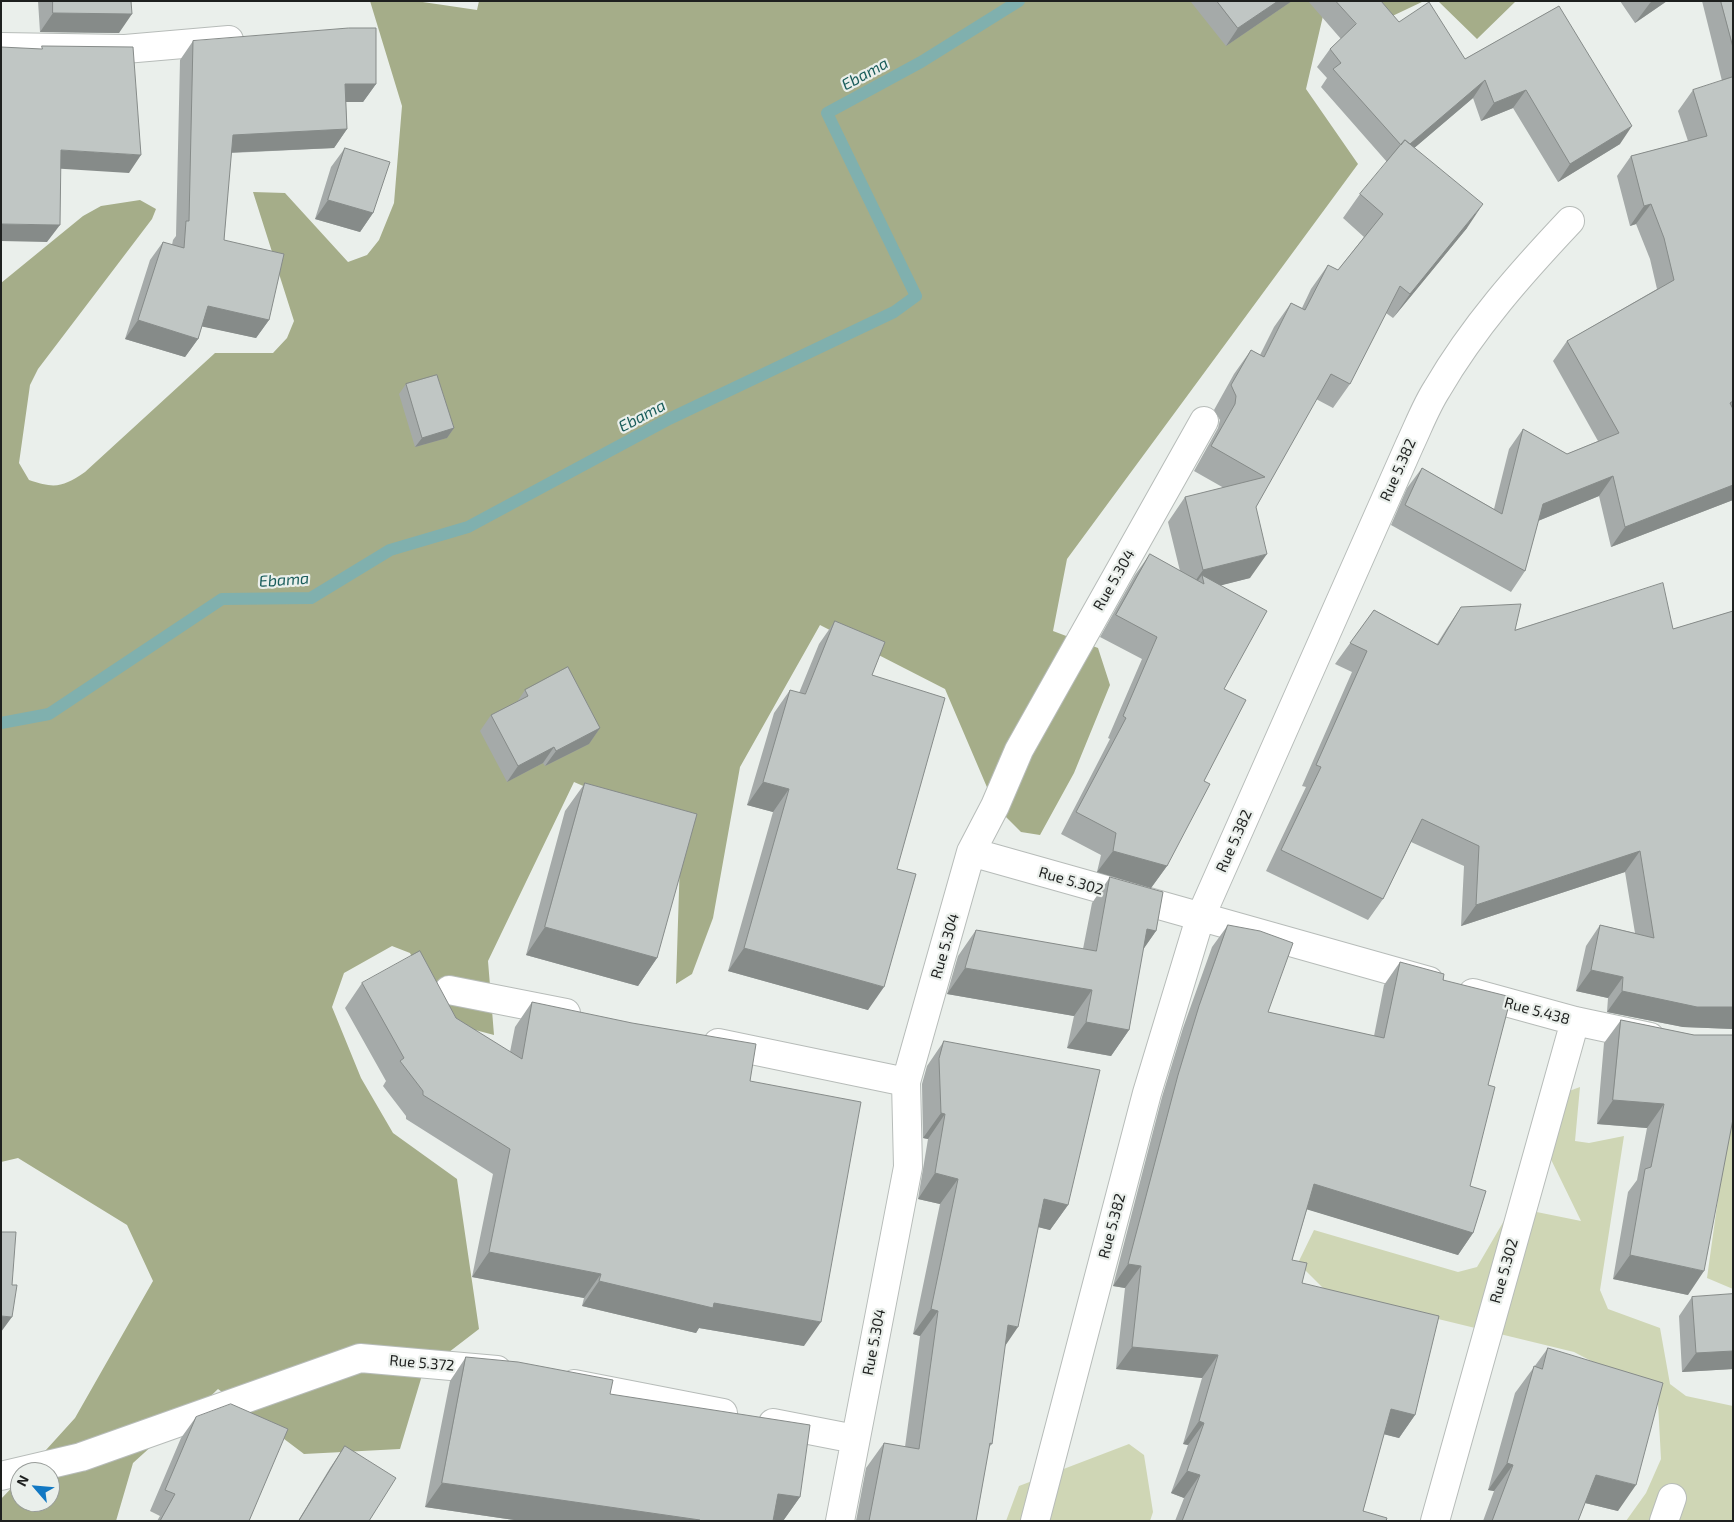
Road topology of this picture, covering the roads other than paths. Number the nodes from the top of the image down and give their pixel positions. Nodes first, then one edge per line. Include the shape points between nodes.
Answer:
1 (250, 38) edge
2 (1, 47) edge
3 (1570, 221) dead end
4 (1204, 421) dead end
5 (971, 852) junction
6 (1200, 918) junction
7 (450, 990) dead end
8 (593, 1018) edge
9 (1575, 1021) junction
10 (689, 1038) edge
11 (1671, 1041) edge
12 (906, 1082) junction
13 (524, 1374) edge
14 (553, 1380) edge
15 (855, 1439) junction
16 (1, 1476) edge
17 (840, 1521) edge
18 (1035, 1521) edge
19 (1435, 1521) edge

1 - 2 street via 125,49
3 - 6 street, Rue 5.382 via 1484,318 1437,389
4 - 5 street, Rue 5.304 via 1019,750
5 - 6 street, Rue 5.302
5 - 12 street, Rue 5.304
6 - 9 street, Rue 5.438
6 - 18 street, Rue 5.382 via 1147,1092
7 - 8 street
9 - 11 street, Rue 5.438
9 - 19 street, Rue 5.302
10 - 12 street
12 - 15 street, Rue 5.304 via 908,1167
13 - 16 street, Rue 5.372 via 360,1358 81,1457
14 - 15 street
15 - 17 street, Rue 5.304

